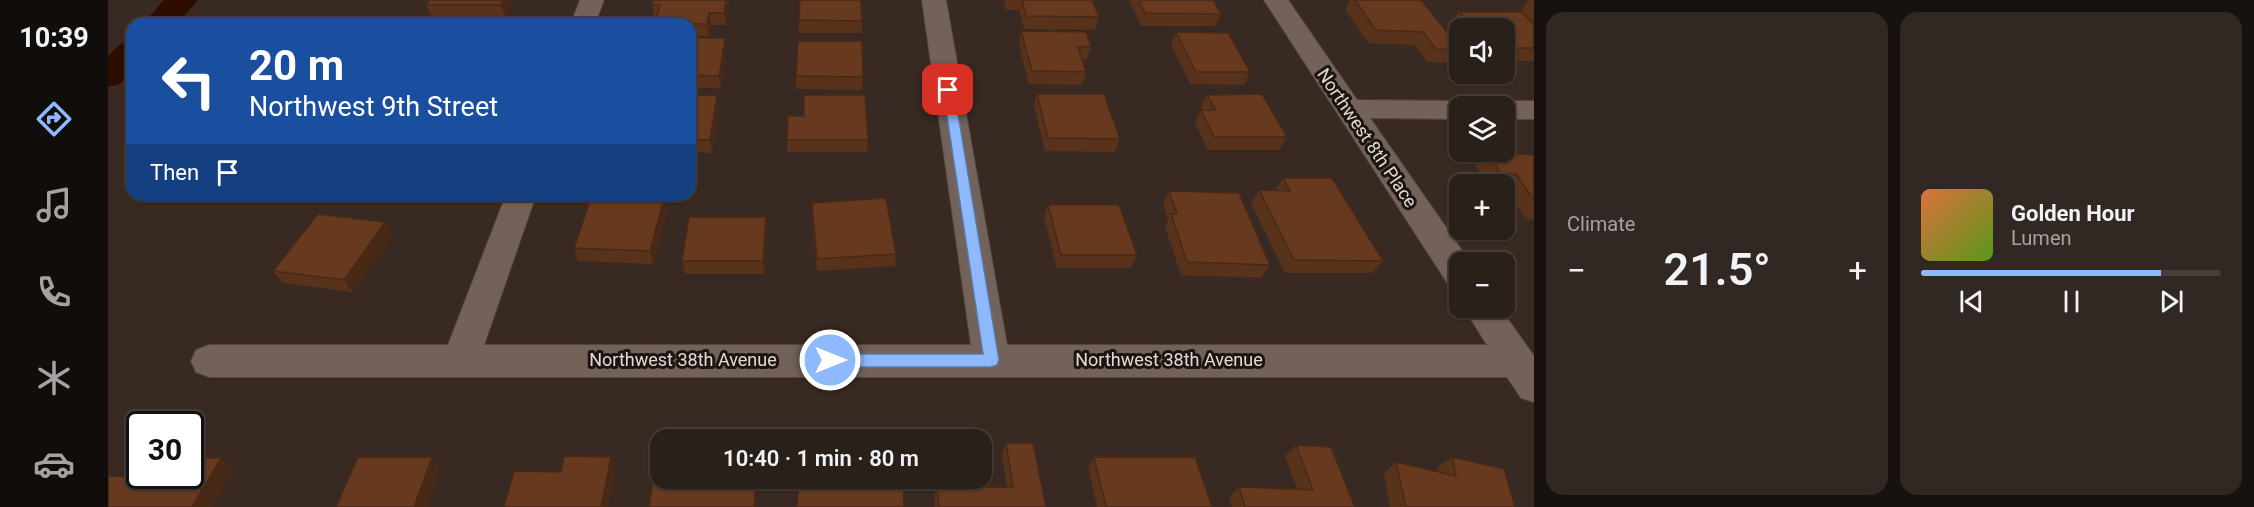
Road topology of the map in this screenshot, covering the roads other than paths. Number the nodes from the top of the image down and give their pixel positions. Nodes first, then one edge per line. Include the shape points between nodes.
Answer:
1 (592, 0) edge
2 (934, 0) edge
3 (1276, 0) edge
4 (585, 18) edge
5 (1348, 109) junction
6 (1449, 110) edge
7 (1515, 110) edge
8 (1534, 110) edge
9 (520, 201) edge
10 (1449, 259) edge
11 (1488, 318) edge
12 (461, 360) junction
13 (991, 360) junction
14 (209, 361) dead end
15 (1526, 374) edge

1 - 4 street
2 - 13 street
3 - 5 street, Northwest 8th Place
5 - 6 street
5 - 10 street, Northwest 8th Place
7 - 8 street
9 - 12 street
11 - 15 street
12 - 13 street, Northwest 38th Avenue
12 - 14 street, Northwest 38th Avenue
13 - 15 street, Northwest 38th Avenue

